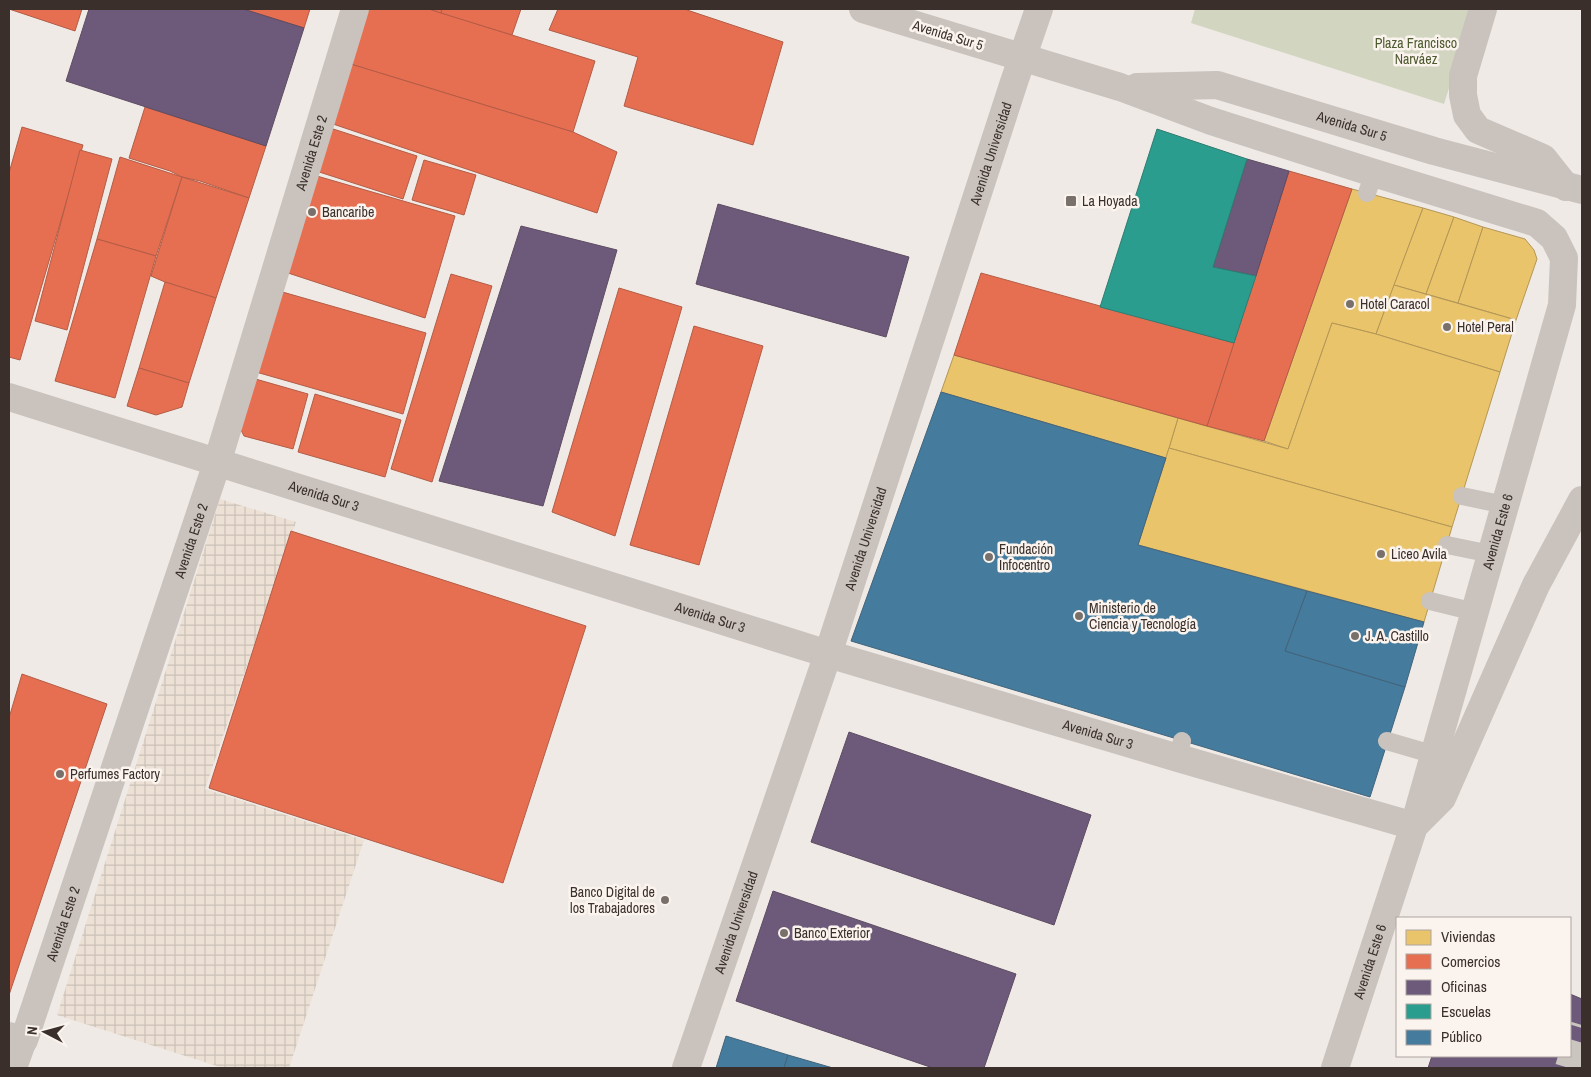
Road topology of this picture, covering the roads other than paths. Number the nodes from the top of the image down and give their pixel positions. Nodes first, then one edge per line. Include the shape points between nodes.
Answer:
1 (355, 9) edge
2 (863, 9) edge
3 (1039, 9) edge
4 (1482, 9) edge
5 (1023, 57) junction
6 (1120, 87) junction
7 (1574, 188) edge
8 (1554, 238) joint
9 (9, 397) edge
10 (217, 464) junction
11 (1462, 496) dead end
12 (1582, 500) edge
13 (1505, 505) junction
14 (1446, 546) dead end
15 (1491, 554) junction
16 (1430, 601) dead end
17 (1475, 612) junction
18 (828, 654) junction
19 (1387, 741) dead end
20 (1435, 755) junction
21 (1414, 826) junction
22 (16, 1038) edge
23 (14, 1068) edge
24 (686, 1068) edge
25 (1335, 1068) edge

1 - 10 street, Avenida Este 2
2 - 5 street, Avenida Sur 5
3 - 5 street, Avenida Universidad
4 - 7 street via 1463,76 1467,115 1478,130 1542,158
5 - 6 street, Avenida Sur 5
5 - 18 street, Avenida Universidad
6 - 7 street, Avenida Sur 5 via 1218,85 1434,151
6 - 8 street, Avenida Sur 5 via 1370,183 1537,223
8 - 13 street, Avenida Este 6 via 1564,258 1562,304
9 - 10 street, Avenida Sur 3
10 - 18 street, Avenida Sur 3
10 - 22 street, Avenida Este 2
11 - 13 lane
12 - 21 street, Avenida Este 6 via 1536,586 1442,798
13 - 15 street, Avenida Este 6
14 - 15 lane
15 - 17 street, Avenida Este 6
16 - 17 lane
17 - 20 street, Avenida Este 6
18 - 21 street, Avenida Sur 3 via 1180,750
18 - 24 street, Avenida Universidad
19 - 20 lane
20 - 21 street, Avenida Este 6
21 - 25 street, Avenida Este 6
22 - 23 street, Avenida Este 2

